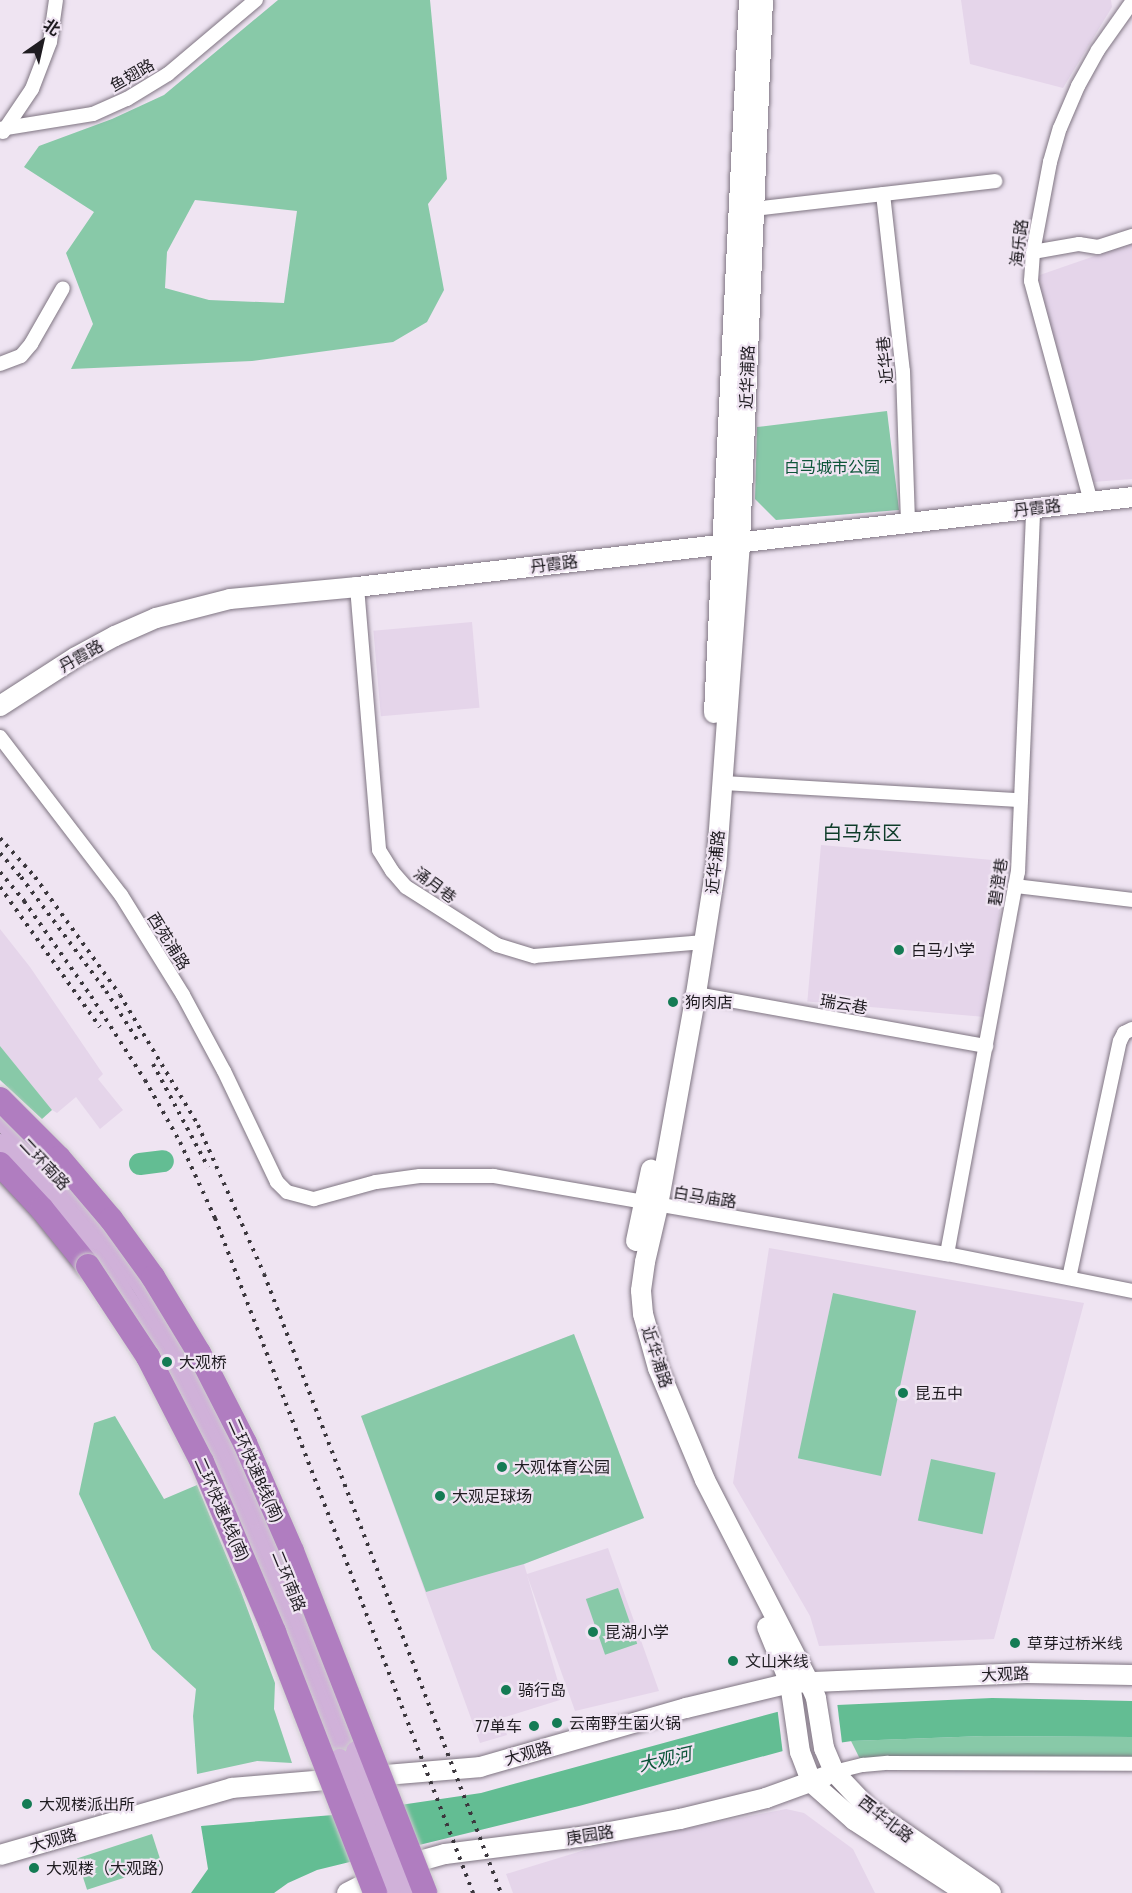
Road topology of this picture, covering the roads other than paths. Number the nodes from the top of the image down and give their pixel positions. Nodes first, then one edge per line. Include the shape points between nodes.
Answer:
1 (56, 0) edge
2 (256, 0) edge
3 (749, 0) edge
4 (763, 0) edge
5 (1132, 2) edge
6 (2, 131) edge
7 (995, 181) dead end
8 (883, 194) junction
9 (754, 209) junction
10 (1132, 236) edge
11 (1033, 252) junction
12 (63, 288) dead end
13 (0, 364) edge
14 (1132, 497) edge
15 (1091, 502) junction
16 (1033, 509) junction
17 (908, 524) junction
18 (732, 544) junction
19 (357, 587) junction
20 (0, 706) edge
21 (0, 737) edge
22 (722, 783) junction
23 (1021, 800) junction
24 (1015, 886) junction
25 (1132, 900) edge
26 (699, 942) junction
27 (696, 994) junction
28 (1132, 1029) edge
29 (986, 1046) junction
30 (0, 1099) edge
31 (0, 1118) edge
32 (0, 1144) edge
33 (0, 1164) edge
34 (0, 1175) edge
35 (277, 1182) joint
36 (651, 1204) junction
37 (947, 1254) junction
38 (88, 1266) junction
39 (1069, 1278) junction
40 (1132, 1291) edge
41 (1132, 1675) edge
42 (799, 1682) junction
43 (347, 1755) junction
44 (1132, 1764) edge
45 (834, 1772) junction
46 (812, 1783) junction
47 (0, 1855) edge
48 (348, 1893) edge
49 (375, 1893) edge
50 (390, 1893) edge
51 (410, 1893) edge
52 (425, 1893) edge
53 (966, 1893) edge
54 (991, 1893) edge

1 - 6 street via 50,42 32,89
2 - 6 street, 鱼翅路 via 168,74 127,99 93,114
3 - 18 street, 近华浦路
4 - 9 street, 近华浦路
5 - 11 street, 海乐路 via 1098,50 1060,128
7 - 8 street
8 - 9 street
8 - 17 street, 近华巷 via 903,370
9 - 18 street, 近华浦路
10 - 11 street via 1098,246 1079,244
11 - 15 street, 海乐路 via 1031,281
12 - 13 street via 31,344 21,356
14 - 15 street, 丹霞路
15 - 16 street, 丹霞路
16 - 17 street, 丹霞路
16 - 23 street, 碧澄巷
17 - 18 street, 丹霞路
18 - 19 street, 丹霞路
18 - 22 street, 近华浦路
18 - 26 street, 近华浦路
19 - 20 street, 丹霞路 via 230,599 156,618 76,657
19 - 26 street, 涌月巷 via 379,850 406,886 497,945 534,956
21 - 35 street, 西苑浦路 via 78,837 183,995
22 - 23 street
22 - 26 street, 近华浦路 via 716,866
23 - 24 street, 碧澄巷
24 - 25 street
24 - 29 street, 碧澄巷
26 - 27 street, 近华浦路
26 - 36 street, 近华浦路
27 - 29 street, 瑞云巷
27 - 36 street, 近华浦路
28 - 39 street via 1120,1041
29 - 37 street, 碧澄巷
30 - 52 highway, 二环快速B线(南), bridge via 111,1218 200,1353 241,1434 297,1562
31 - 43 main road, 二环南路 via 100,1227 182,1350 263,1518
32 - 43 main road, 二环南路 via 100,1258 171,1369 246,1526
33 - 38 highway, 二环快速A线(南)
34 - 38 highway
35 - 36 street, 白马庙路 via 287,1192 314,1199 398,1179 494,1176
36 - 37 street, 白马庙路
36 - 42 street, 近华浦路 via 629,1289 636,1340 696,1488 776,1646
37 - 39 street, 白马庙路
38 - 49 highway, 二环快速A线(南), bridge via 147,1357 206,1470 274,1632
39 - 40 street, 白马庙路
41 - 42 street, 大观路 via 1027,1673
42 - 45 street, 西华北路 via 817,1705 824,1748
42 - 46 street, 西华北路 via 794,1706 800,1752
42 - 47 street, 大观路 via 704,1703 480,1767 232,1788
43 - 50 main road, 二环南路, bridge
43 - 51 main road, 二环南路, bridge
44 - 45 street via 888,1763
45 - 46 street, 庚园路
45 - 54 street, 西华北路 via 869,1809
46 - 48 street, 庚园路 via 766,1798 622,1830 445,1854 398,1867
46 - 53 street, 西华北路 via 854,1820

